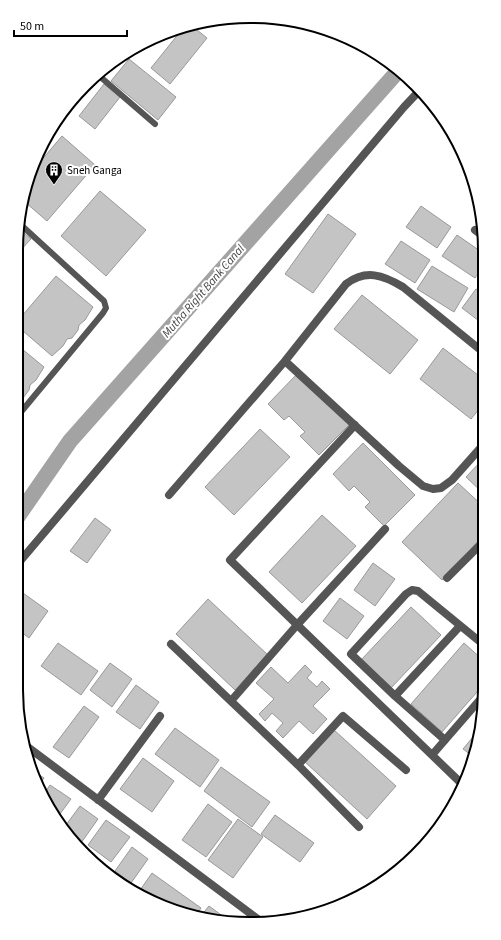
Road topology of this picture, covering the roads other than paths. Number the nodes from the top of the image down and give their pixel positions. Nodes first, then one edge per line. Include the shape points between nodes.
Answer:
1 (101, 78) edge
2 (416, 95) edge
3 (155, 124) dead end
4 (24, 228) edge
5 (478, 348) edge
6 (286, 361) junction
7 (23, 409) edge
8 (355, 425) junction
9 (478, 451) edge
10 (169, 495) dead end
11 (385, 530) dead end
12 (478, 547) edge
13 (23, 558) edge
14 (446, 578) dead end
15 (297, 625) junction
16 (460, 626) junction
17 (478, 640) edge
18 (171, 644) dead end
19 (395, 696) junction
20 (231, 701) junction
21 (478, 702) edge
22 (160, 716) dead end
23 (445, 740) junction
24 (32, 750) edge
25 (432, 755) junction
26 (298, 766) junction
27 (406, 770) dead end
28 (459, 781) edge
29 (98, 800) junction
30 (359, 827) dead end
31 (255, 917) edge

1 - 3 lane
2 - 13 street
4 - 7 lane via 104,301 106,308
5 - 6 street via 403,287 382,276 369,275 355,277 346,284
6 - 8 street
6 - 10 street
8 - 9 street via 417,482 433,489 441,488 452,480
8 - 15 street via 230,560
11 - 15 street
12 - 14 street
15 - 20 street
15 - 25 street
16 - 17 street
16 - 19 street
16 - 19 street via 418,591 412,590 406,594 351,654
18 - 20 street
19 - 23 street
20 - 26 street
21 - 23 street
22 - 29 street
23 - 25 street
24 - 29 street
25 - 28 street
26 - 27 street via 343,716
26 - 30 street
29 - 31 street

